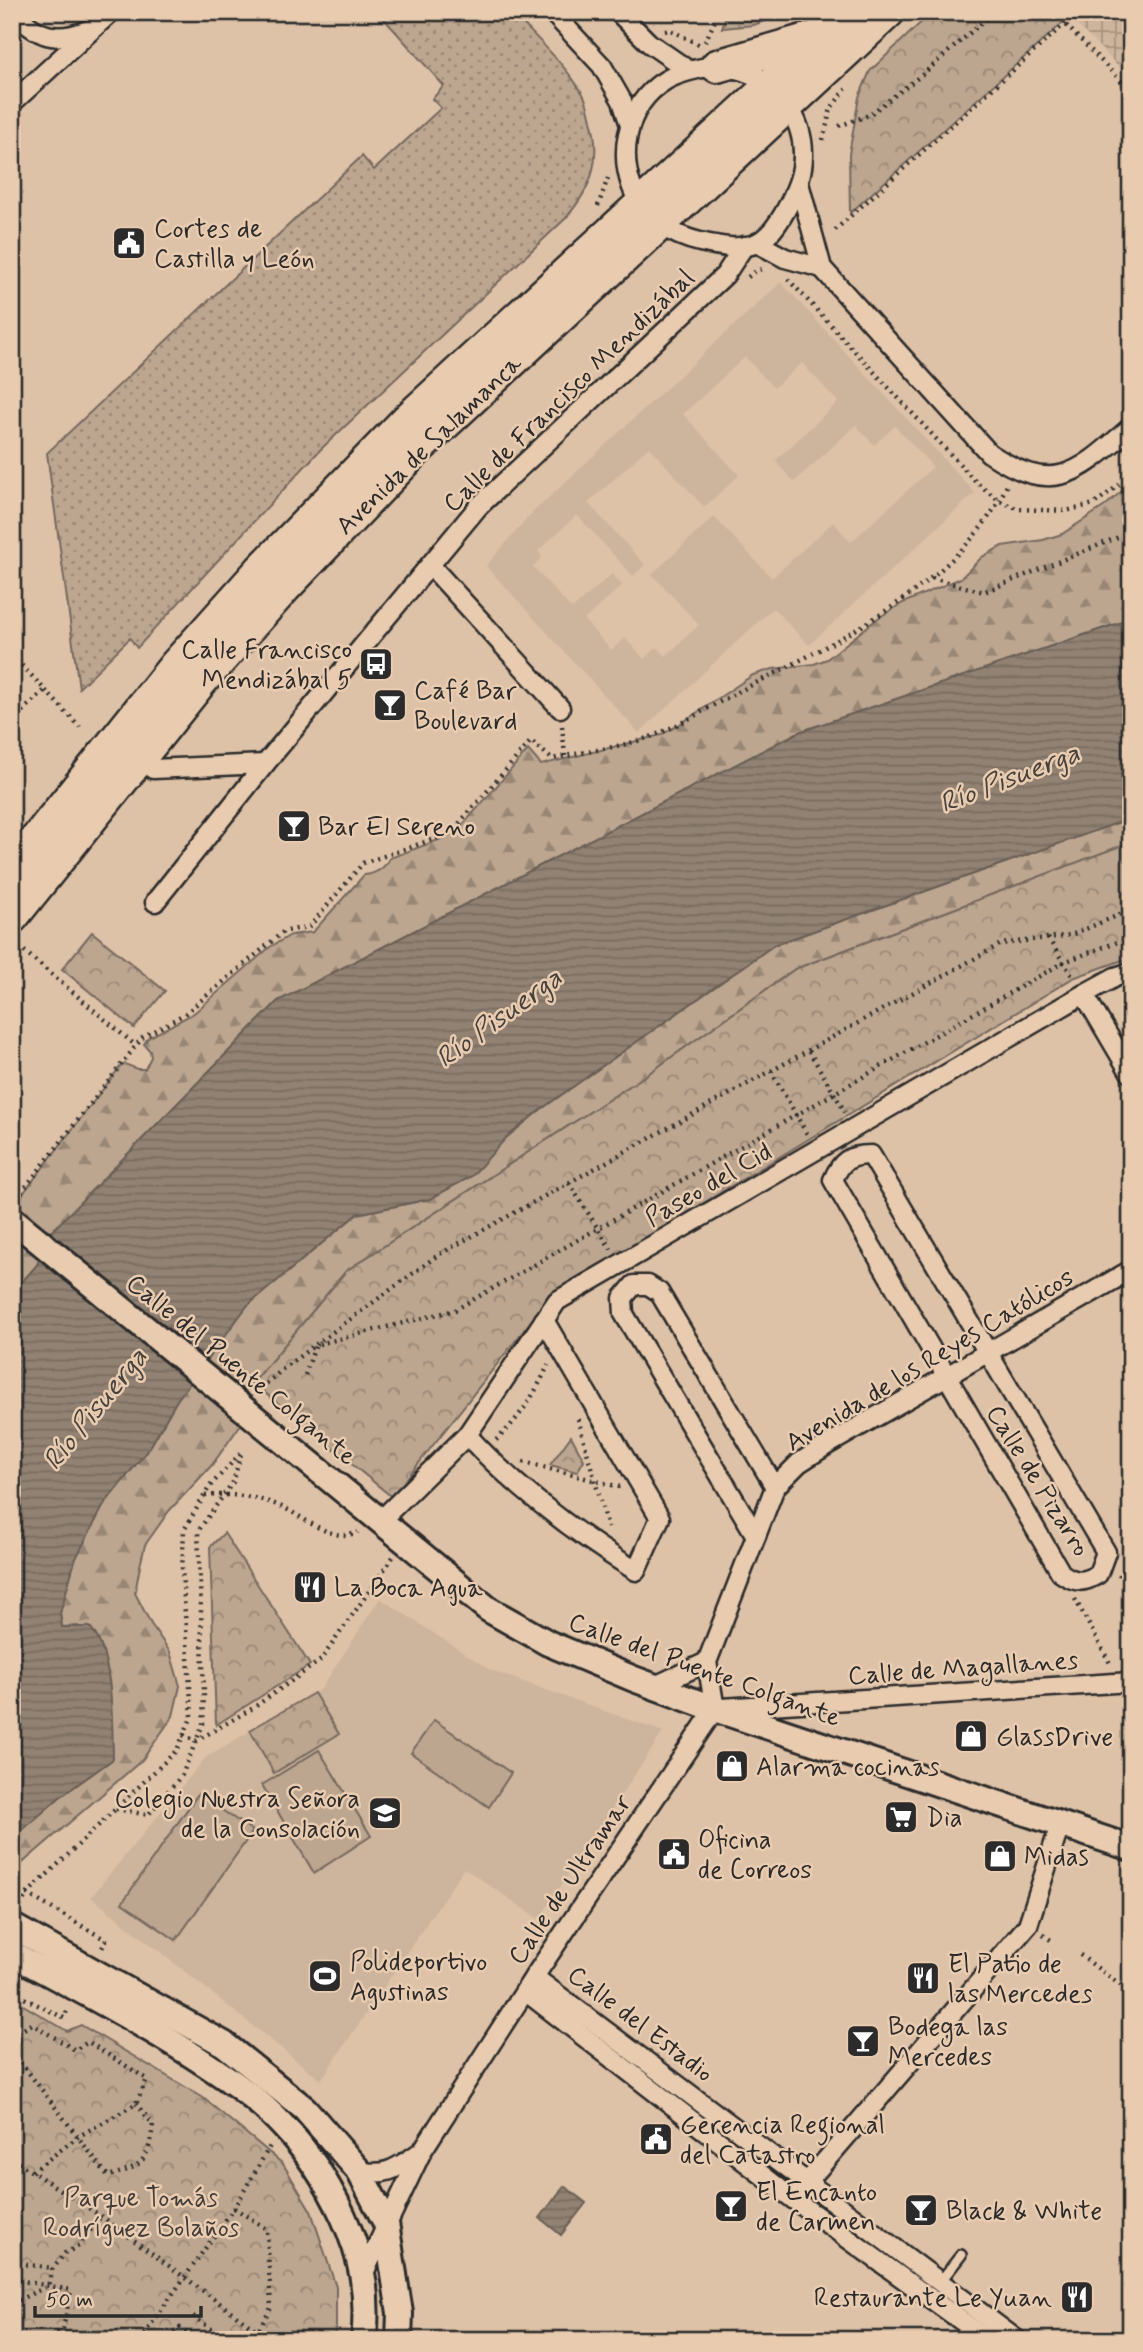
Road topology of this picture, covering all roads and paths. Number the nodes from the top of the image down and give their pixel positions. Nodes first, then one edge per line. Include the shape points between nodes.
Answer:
1 (14, 12) edge
2 (111, 12) edge
3 (552, 12) edge
4 (618, 12) edge
5 (719, 12) edge
6 (845, 12) edge
7 (888, 12) edge
8 (994, 12) edge
9 (1063, 12) edge
10 (1078, 12) edge
11 (1065, 24) junction
12 (95, 27) junction
13 (818, 37) junction
14 (703, 61) junction
15 (1131, 78) edge
16 (848, 85) dead end
17 (779, 96) junction
18 (12, 103) edge
19 (630, 125) junction
20 (839, 126) dead end
21 (821, 150) dead end
22 (799, 183) junction
23 (651, 215) junction
24 (835, 230) dead end
25 (751, 244) junction
26 (822, 268) junction
27 (771, 269) dead end
28 (725, 275) junction
29 (1131, 427) edge
30 (1013, 470) junction
31 (1131, 532) edge
32 (430, 565) junction
33 (931, 578) junction
34 (12, 655) edge
35 (45, 690) junction
36 (560, 708) joint
37 (12, 720) edge
38 (80, 727) dead end
39 (565, 756) junction
40 (265, 764) junction
41 (141, 769) junction
42 (12, 870) edge
43 (155, 902) dead end
44 (1131, 910) edge
45 (12, 918) edge
46 (1131, 937) edge
47 (1048, 938) junction
48 (24, 951) dead end
49 (1064, 962) junction
50 (1131, 972) edge
51 (1084, 994) junction
52 (135, 1045) junction
53 (809, 1050) junction
54 (771, 1071) junction
55 (1131, 1074) edge
56 (834, 1093) junction
57 (795, 1115) junction
58 (854, 1128) junction
59 (816, 1151) junction
60 (569, 1183) junction
61 (12, 1204) edge
62 (12, 1219) edge
63 (597, 1227) junction
64 (621, 1265) junction
65 (1131, 1270) edge
66 (544, 1320) junction
67 (557, 1344) junction
68 (315, 1345) junction
69 (988, 1351) junction
70 (304, 1375) dead end
71 (946, 1377) junction
72 (242, 1407) junction
73 (577, 1418) dead end
74 (467, 1435) junction
75 (482, 1452) junction
76 (594, 1480) junction
77 (775, 1487) junction
78 (225, 1494) junction
79 (647, 1494) junction
80 (205, 1496) junction
81 (380, 1521) junction
82 (756, 1536) junction
83 (617, 1560) junction
84 (1061, 1573) junction
85 (707, 1662) junction
86 (1126, 1683) edge
87 (656, 1686) junction
88 (798, 1703) junction
89 (715, 1709) junction
90 (183, 1735) junction
91 (798, 1736) junction
92 (196, 1741) junction
93 (116, 1809) junction
94 (1060, 1825) junction
95 (1131, 1848) edge
96 (27, 1894) junction
97 (15, 1919) edge
98 (12, 1954) edge
99 (1080, 1955) dead end
100 (79, 1975) junction
101 (530, 1984) junction
102 (12, 1992) edge
103 (1131, 1993) edge
104 (12, 2036) edge
105 (12, 2051) edge
106 (135, 2104) junction
107 (79, 2137) junction
108 (273, 2141) dead end
109 (422, 2151) junction
110 (12, 2159) edge
111 (359, 2171) junction
112 (32, 2172) junction
113 (807, 2181) junction
114 (793, 2199) junction
115 (234, 2208) junction
116 (102, 2217) junction
117 (386, 2223) junction
118 (961, 2255) dead end
119 (12, 2263) edge
120 (54, 2268) junction
121 (364, 2273) junction
122 (186, 2276) junction
123 (12, 2279) edge
124 (940, 2282) junction
125 (48, 2286) junction
126 (12, 2303) edge
127 (193, 2315) dead end
128 (12, 2331) edge
129 (258, 2331) junction
130 (25, 2340) edge
131 (46, 2340) edge
132 (140, 2340) edge
133 (171, 2340) edge
134 (196, 2340) edge
135 (227, 2340) edge
136 (253, 2340) edge
137 (270, 2340) edge
138 (364, 2340) edge
139 (398, 2340) edge
140 (988, 2340) edge
141 (1017, 2340) edge

1 - 12 street via 46,37 69,38
2 - 12 street
3 - 19 street via 602,66
4 - 14 street via 649,43
5 - 14 path
6 - 13 highway, Avenida de Salamanca
7 - 17 highway, Avenida de Salamanca
8 - 20 path via 869,116
9 - 11 path
10 - 11 path
11 - 15 path via 1125,84
11 - 24 path
12 - 18 street
13 - 14 highway
13 - 17 highway, Avenida de Salamanca
14 - 17 street via 745,71
14 - 19 street via 665,81 648,96
16 - 21 path via 831,108
17 - 22 street via 800,130
17 - 23 highway, Avenida de Salamanca
19 - 23 street via 627,173
22 - 25 street, Calle de Francisco Mendizábal via 780,220
22 - 26 street
23 - 25 street via 685,238 731,247
23 - 41 highway, Avenida de Salamanca via 266,608 202,680
23 - 42 highway, Avenida de Salamanca via 408,419 261,570 148,699
25 - 26 street
25 - 28 street, Calle de Francisco Mendizábal
26 - 30 street via 989,453
27 - 28 path via 757,270 743,279
28 - 32 street, Calle de Francisco Mendizábal via 478,507
29 - 30 street via 1088,464 1064,474 1038,477
30 - 33 path via 986,523
31 - 33 path via 984,592
32 - 36 street
32 - 40 street, Calle de Francisco Mendizábal
33 - 39 path via 827,647 649,737
34 - 35 path
35 - 37 path
35 - 38 path
36 - 39 path
39 - 52 path via 552,759 531,741 455,828 363,863 310,926 283,932 186,1013
40 - 41 street
40 - 43 street, Calle de Francisco Mendizábal
41 - 45 highway, Avenida de Salamanca
44 - 47 path via 1071,935
46 - 49 path
47 - 49 path
47 - 53 path via 1002,944
48 - 52 path
49 - 51 path
49 - 56 path
50 - 51 street, Paseo del Cid
51 - 55 street
51 - 58 street, Paseo del Cid
52 - 61 path
53 - 54 path
53 - 56 path
54 - 57 path
54 - 60 path
56 - 57 path
56 - 58 path
57 - 59 path
57 - 63 path
58 - 59 street, Paseo del Cid
59 - 64 street, Paseo del Cid
60 - 63 path
60 - 68 path via 438,1255
62 - 72 street, Calle del Puente Colgante
63 - 64 path
63 - 68 path via 455,1310
64 - 66 street, Paseo del Cid via 557,1301
65 - 69 street, Avenida de los Reyes Católicos
66 - 67 street
66 - 74 street, Paseo del Cid
67 - 75 path via 541,1382 507,1431
67 - 79 street
68 - 70 path
68 - 72 path
69 - 71 street, Avenida de los Reyes Católicos
69 - 71 street, Calle de Pizarro via 871,1155 843,1161 833,1180
69 - 84 street, Calle de Pizarro via 1106,1552 1098,1574 1085,1581 1070,1580
71 - 77 street, Avenida de los Reyes Católicos via 799,1463
71 - 84 street, Calle de Pizarro
72 - 81 street, Calle del Puente Colgante
73 - 76 path
74 - 75 street
74 - 81 street, Paseo del Cid
75 - 76 path
75 - 83 street via 534,1500
76 - 79 path
76 - 83 path
77 - 82 street, Avenida de los Reyes Católicos
77 - 82 street via 659,1292 648,1284 634,1285 623,1298 624,1314
78 - 80 path
78 - 80 path via 241,1453
78 - 81 path via 281,1506 336,1536 354,1534
78 - 92 path via 198,1531 204,1692 203,1724
79 - 83 street via 660,1518 636,1571
80 - 90 path via 184,1530 182,1570 192,1716
81 - 87 street, Calle del Puente Colgante via 488,1608 548,1643
81 - 92 path via 395,1554 321,1660
82 - 85 street, Avenida de los Reyes Católicos
84 - 86 path
85 - 87 street
85 - 89 street
86 - 88 street, Calle de Magallanes
87 - 89 street, Calle del Puente Colgante
88 - 89 street, Calle de Magallanes
88 - 91 street via 791,1719
89 - 91 street, Calle del Puente Colgante
89 - 101 street, Calle de Ultramar
90 - 92 path
90 - 93 path via 177,1750
91 - 94 street, Calle del Puente Colgante
92 - 93 path via 182,1775 148,1815
93 - 96 path
94 - 95 street, Calle del Puente Colgante
94 - 113 street via 1028,1925
96 - 97 path
96 - 100 path via 106,1940
97 - 100 street
98 - 100 street
99 - 103 path
100 - 102 path via 64,2018
100 - 111 street via 224,2044 305,2109
100 - 121 street via 147,2027 226,2077 285,2128 335,2199
101 - 109 street, Calle de Ultramar
101 - 113 street, Calle del Estadio
101 - 114 street, Calle del Estadio
104 - 106 path via 32,2024 75,2050 88,2042 147,2079
105 - 107 path
106 - 107 path
106 - 107 path via 153,2124 150,2151 126,2171 108,2176
107 - 112 path
108 - 115 path
109 - 111 street, Calle de Ultramar via 393,2171
109 - 117 street, Calle de Ultramar
110 - 112 path
111 - 117 street
112 - 116 path
113 - 114 street
113 - 124 street, Calle del Estadio
114 - 140 street, Calle del Estadio
115 - 122 path
115 - 129 path via 267,2229 271,2308
116 - 120 path
116 - 122 path
117 - 121 street, Calle de Ultramar
117 - 139 street via 400,2313
118 - 124 lane
119 - 120 path
120 - 125 path
121 - 138 street
122 - 129 path
122 - 132 path
123 - 125 path
124 - 141 street, Calle del Estadio
125 - 126 path
125 - 131 path via 71,2290 63,2329
127 - 135 path
128 - 130 path
129 - 136 path
129 - 137 path
133 - 134 path via 180,2328

